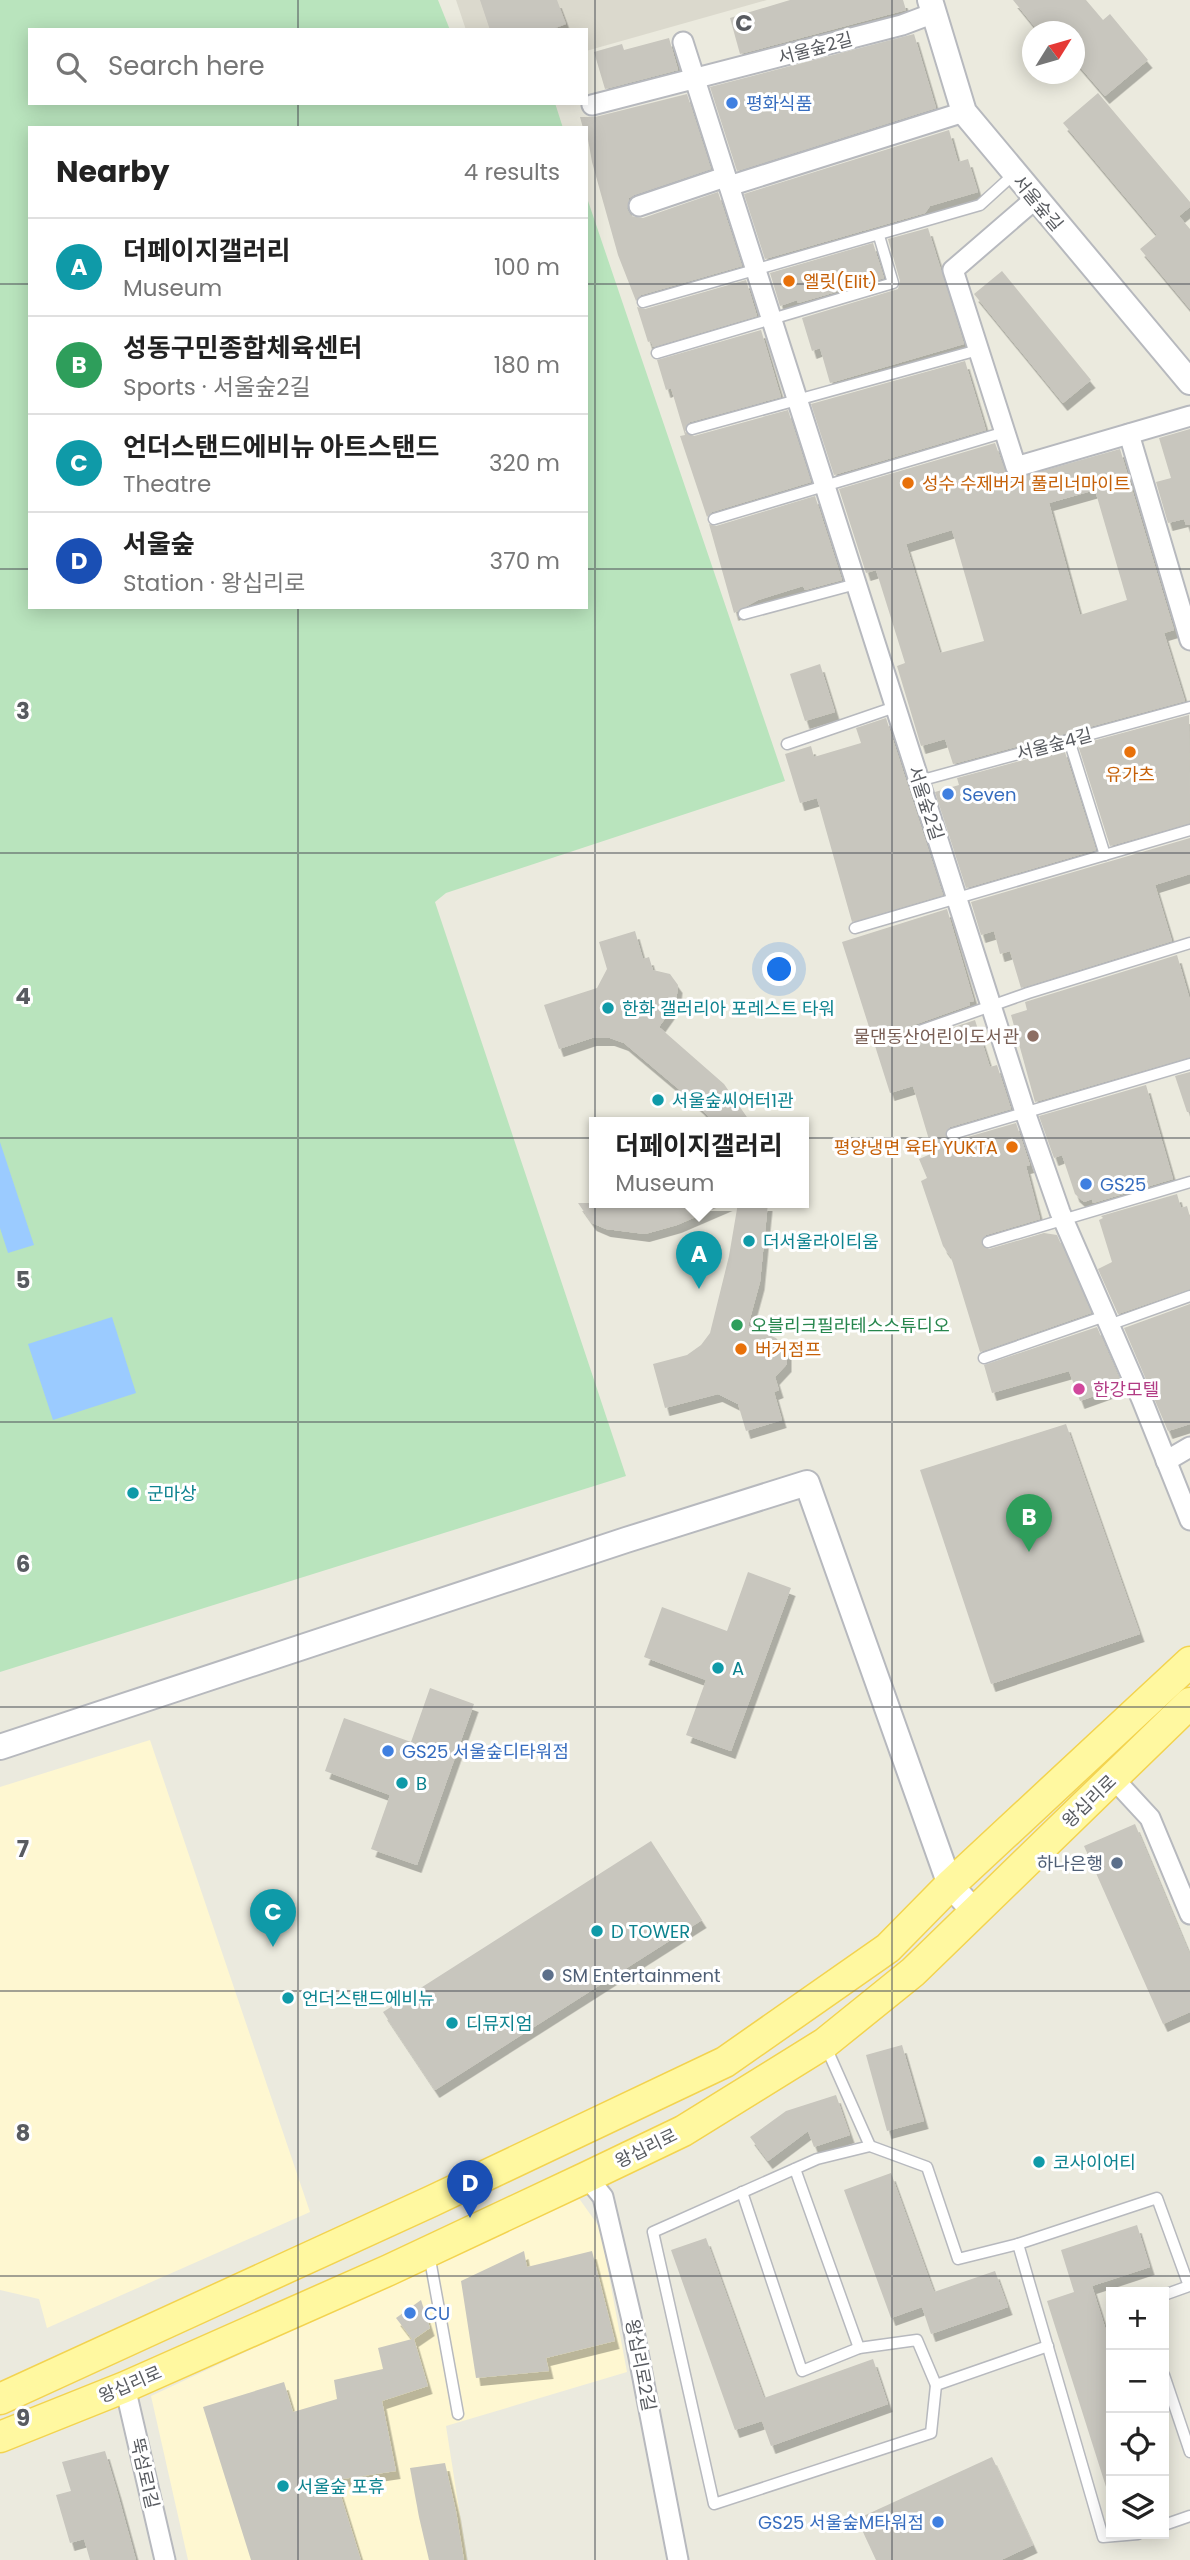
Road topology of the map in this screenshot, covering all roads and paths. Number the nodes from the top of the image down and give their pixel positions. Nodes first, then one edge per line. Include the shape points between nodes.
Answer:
1 (932, 6) edge
2 (683, 42) dead end
3 (695, 80) junction
4 (592, 105) dead end
5 (964, 112) junction
6 (1014, 174) junction
7 (727, 181) junction
8 (1034, 200) junction
9 (639, 206) dead end
10 (879, 236) junction
11 (754, 270) junction
12 (643, 302) dead end
13 (771, 317) junction
14 (978, 350) junction
15 (657, 353) dead end
16 (1190, 382) edge
17 (797, 401) junction
18 (1190, 416) edge
19 (692, 429) dead end
20 (1005, 432) junction
21 (1129, 434) junction
22 (825, 485) junction
23 (714, 519) dead end
24 (856, 584) junction
25 (744, 614) dead end
26 (1190, 640) edge
27 (895, 707) junction
28 (1190, 707) edge
29 (1069, 740) junction
30 (787, 744) dead end
31 (919, 780) junction
32 (1190, 830) edge
33 (1105, 855) junction
34 (957, 898) junction
35 (855, 928) dead end
36 (1190, 943) edge
37 (991, 1006) junction
38 (914, 1033) dead end
39 (1190, 1064) edge
40 (1025, 1112) junction
41 (952, 1134) dead end
42 (1190, 1182) edge
43 (1063, 1220) junction
44 (988, 1242) dead end
45 (1190, 1296) edge
46 (1107, 1321) junction
47 (984, 1358) dead end
48 (1190, 1447) edge
49 (1166, 1461) junction
50 (1190, 1520) edge
51 (1190, 1662) edge
52 (1190, 1703) edge
53 (0, 1747) edge
54 (1113, 1778) junction
55 (950, 1885) junction
56 (975, 1912) junction
57 (1190, 1914) edge
58 (825, 2043) junction
59 (870, 2146) junction
60 (795, 2169) junction
61 (587, 2177) junction
62 (742, 2192) junction
63 (1018, 2244) junction
64 (429, 2250) junction
65 (1169, 2293) edge
66 (1048, 2346) junction
67 (859, 2348) junction
68 (936, 2385) junction
69 (125, 2387) junction
70 (1169, 2390) edge
71 (0, 2399) edge
72 (458, 2414) dead end
73 (0, 2437) edge
74 (1190, 2452) edge
75 (1190, 2515) edge
76 (1169, 2523) edge
77 (1106, 2537) edge
78 (165, 2560) edge
79 (678, 2560) edge

1 - 3 street, 서울숲2길 via 902,25
1 - 5 street, 서울숲길
2 - 3 street
3 - 4 street, 서울숲2길
3 - 7 street, 서울숲2길
5 - 6 street, 서울숲길
5 - 7 street
6 - 8 street, 서울숲길
6 - 10 lane via 980,205
7 - 9 street
7 - 11 street, 서울숲2길
8 - 14 street via 953,271
8 - 16 street, 서울숲길
10 - 11 lane
10 - 13 lane via 893,283
11 - 12 lane
11 - 13 street, 서울숲2길
13 - 15 lane
13 - 17 street, 서울숲2길
14 - 17 lane
14 - 20 street
17 - 19 lane
17 - 22 street, 서울숲2길
18 - 21 street
20 - 21 street via 1016,467
20 - 22 lane
21 - 26 street
22 - 23 lane
22 - 24 street, 서울숲2길
24 - 25 lane
24 - 27 street, 서울숲2길
27 - 30 lane
27 - 31 street, 서울숲2길
28 - 29 lane, 서울숲4길
29 - 31 lane, 서울숲4길
29 - 33 lane
31 - 34 street, 서울숲2길
32 - 33 lane
33 - 34 lane
34 - 35 lane
34 - 37 street, 서울숲2길
36 - 37 lane
37 - 38 lane
37 - 40 street, 서울숲2길
39 - 40 lane
40 - 41 lane
40 - 43 street, 서울숲2길
42 - 43 lane
43 - 44 lane
43 - 46 street, 서울숲2길
45 - 46 lane
46 - 47 lane
46 - 49 street, 서울숲2길
48 - 49 street
49 - 50 street, 서울숲2길
51 - 55 main road, 왕십리로
52 - 54 main road, 왕십리로
53 - 55 street via 807,1483
54 - 56 main road, 왕십리로
54 - 57 street via 1150,1818
55 - 56 street
55 - 71 main road, 왕십리로 via 887,1948 725,2062
56 - 58 main road, 왕십리로 via 913,1972
58 - 59 lane
58 - 61 main road, 왕십리로 via 683,2131
59 - 60 lane
59 - 63 lane via 927,2167 958,2259
60 - 62 lane
60 - 67 lane
61 - 64 main road, 왕십리로
61 - 79 street, 왕십리로2길 via 603,2197 613,2237
62 - 67 lane via 802,2371
62 - 68 lane via 653,2232 714,2504 931,2433
63 - 65 lane via 1157,2198 1189,2286
63 - 66 lane
64 - 69 main road, 왕십리로
64 - 72 lane
66 - 68 lane
66 - 77 lane via 1102,2537
67 - 68 lane via 917,2340
69 - 73 main road, 왕십리로
69 - 78 street, 뚝섬로1길
70 - 74 lane
75 - 76 lane

